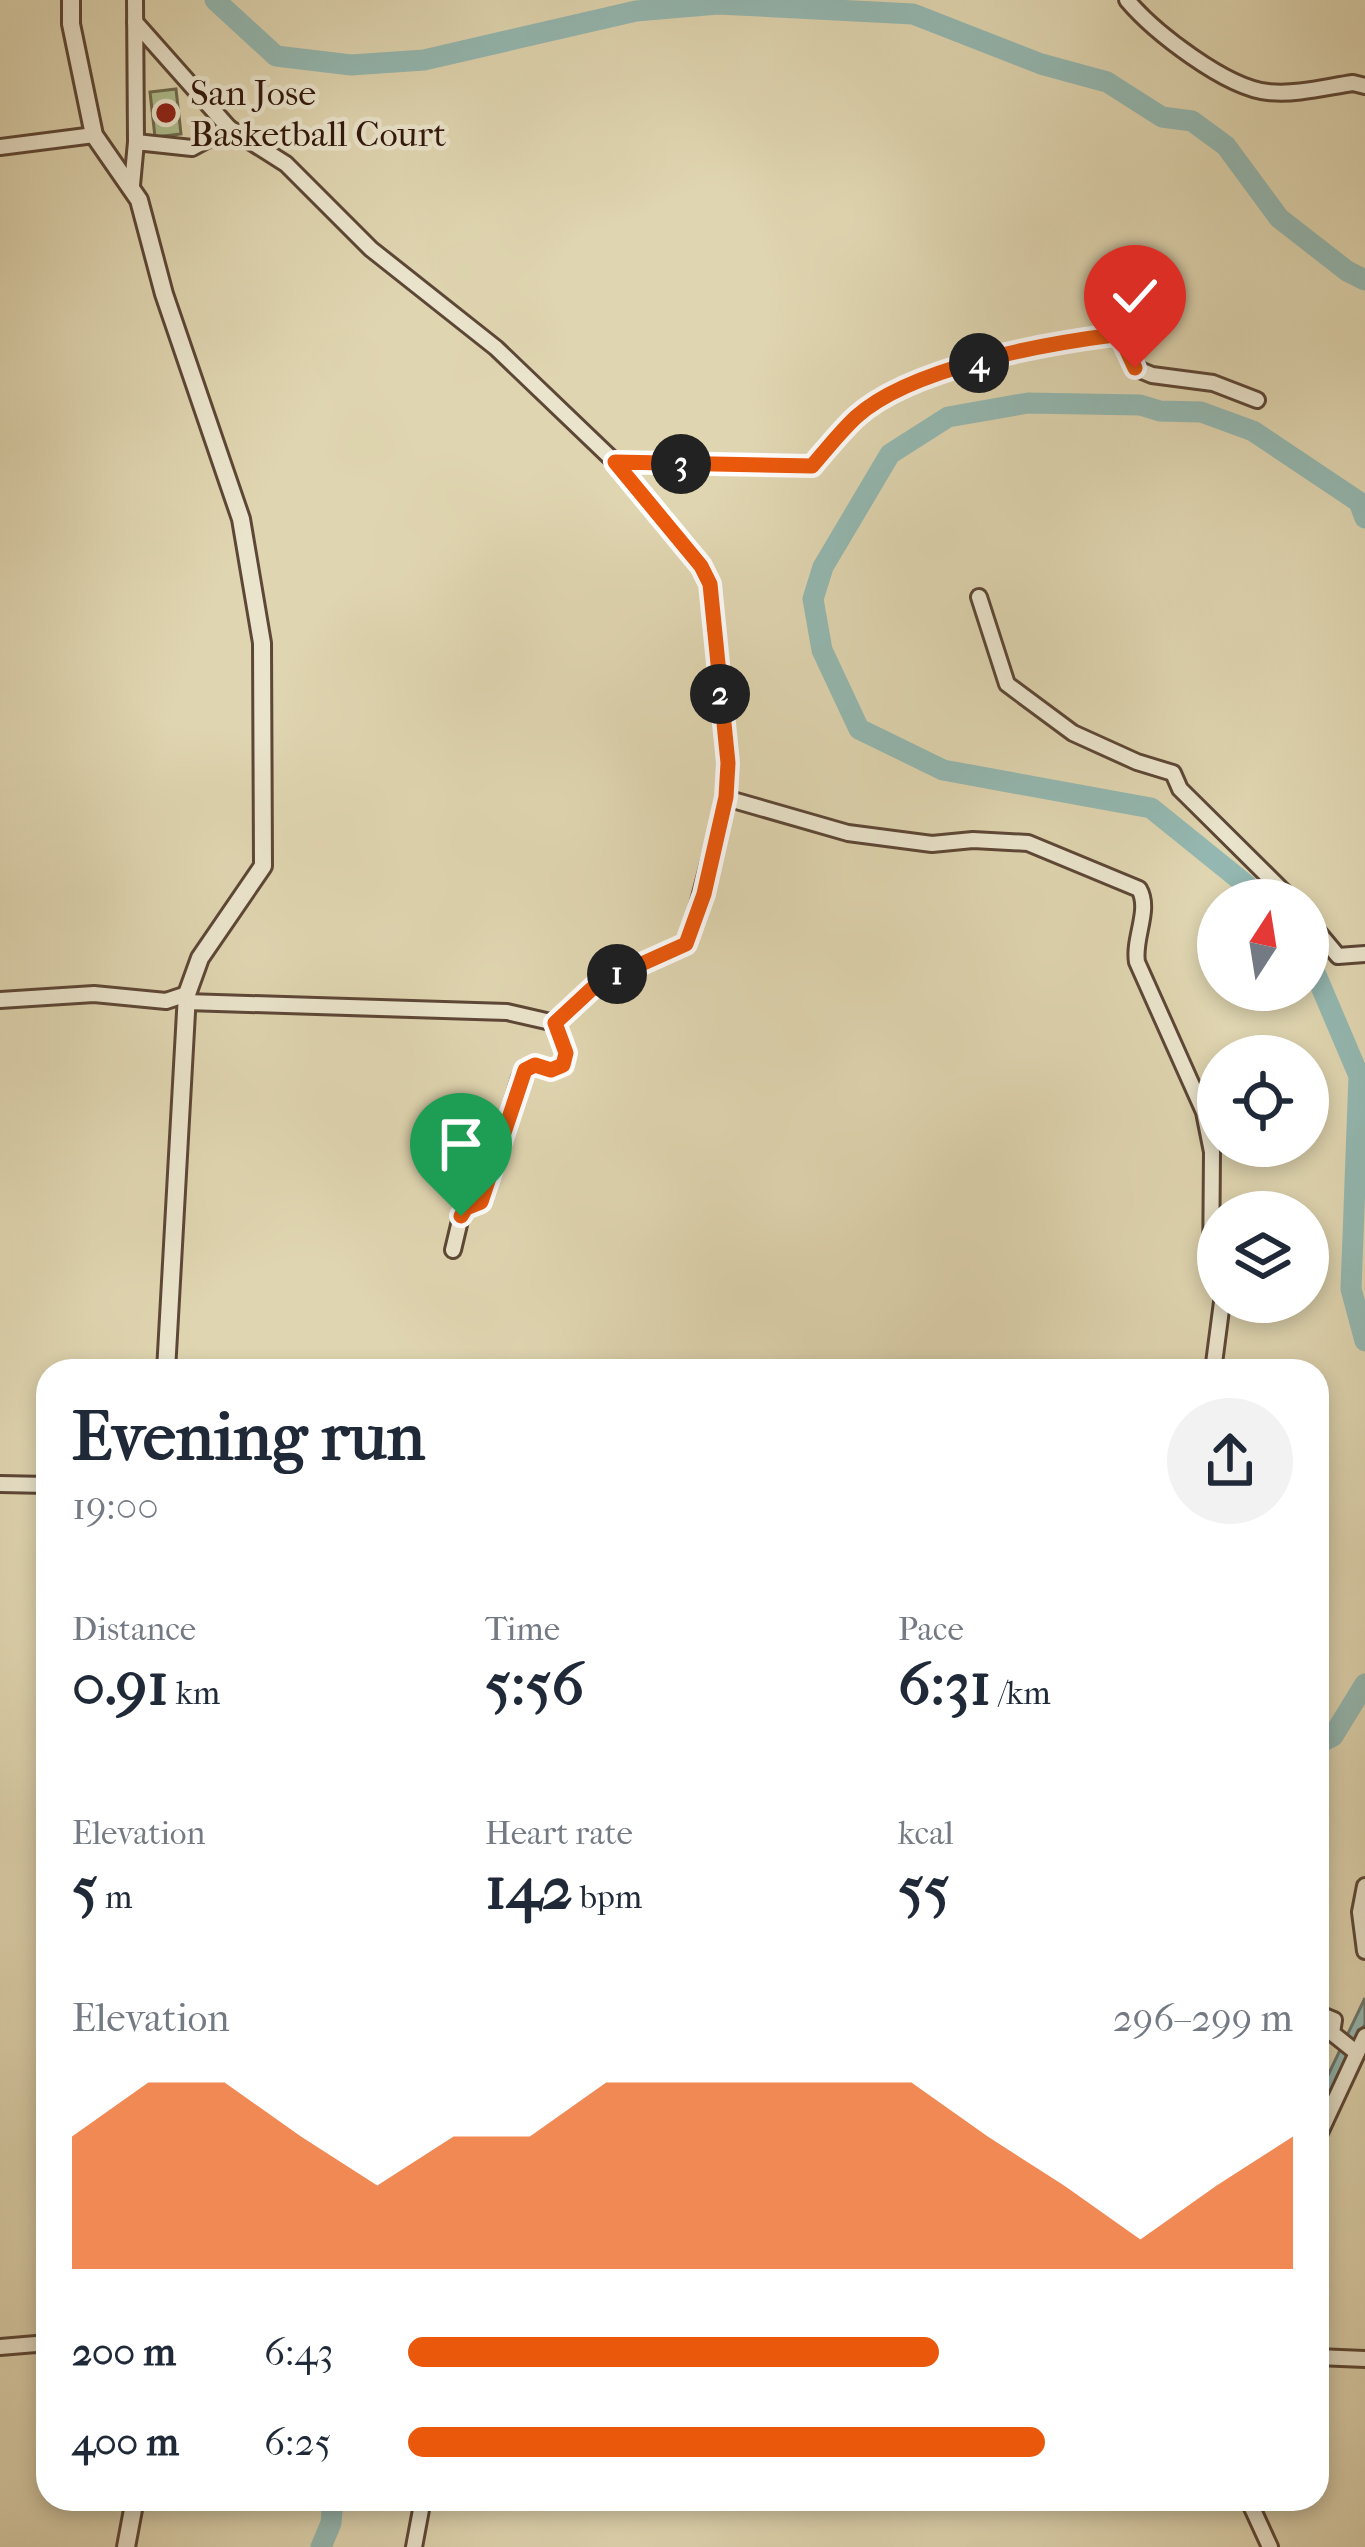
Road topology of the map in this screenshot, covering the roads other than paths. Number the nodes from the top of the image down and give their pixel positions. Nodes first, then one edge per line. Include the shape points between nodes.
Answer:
1 (71, 0) edge
2 (135, 0) edge
3 (1127, 0) edge
4 (135, 22) junction
5 (1365, 86) edge
6 (229, 128) junction
7 (94, 135) junction
8 (136, 142) junction
9 (0, 147) edge
10 (132, 185) junction
11 (1257, 400) dead end
12 (615, 462) junction
13 (979, 597) dead end
14 (726, 797) junction
15 (1271, 879) edge
16 (1329, 944) edge
17 (1365, 953) edge
18 (186, 998) junction
19 (0, 1000) edge
20 (555, 1023) junction
21 (1212, 1191) edge
22 (453, 1250) dead end
23 (1219, 1323) edge
24 (167, 1359) edge
25 (1215, 1359) edge
26 (0, 1484) edge
27 (36, 1485) edge
28 (1365, 1886) edge
29 (1365, 1951) edge
30 (1329, 2018) edge
31 (1365, 2036) edge
32 (1352, 2049) junction
33 (1329, 2105) edge
34 (36, 2344) edge
35 (0, 2347) edge
36 (1329, 2358) edge
37 (1365, 2359) edge
38 (133, 2511) edge
39 (420, 2511) edge
40 (1254, 2511) edge
41 (126, 2547) edge
42 (413, 2547) edge
43 (1270, 2547) edge

1 - 7 street
2 - 4 street
3 - 5 street via 1216,71 1263,92
4 - 6 street
4 - 8 street
6 - 8 street via 192,148
6 - 12 street via 286,164 334,216 496,348
7 - 9 street
7 - 10 street
8 - 10 street
10 - 18 street via 241,519 262,643 263,866 200,958
11 - 12 street via 1213,383 1152,376 1135,368 1114,335 997,357 908,385 857,416 812,466
12 - 14 street via 710,584
13 - 15 street via 1006,684 1073,733 1173,773
14 - 20 street via 686,944 597,984
14 - 21 street via 848,833 932,844 1028,843 1139,889 1145,902 1137,962 1204,1112
16 - 17 street via 1339,956
18 - 19 street
18 - 20 street via 507,1012
18 - 24 street
20 - 22 street via 563,1065 535,1065 520,1078 481,1202 462,1212
23 - 25 street
26 - 27 street
28 - 29 street
30 - 32 street via 1332,2033
31 - 32 street
32 - 33 street
34 - 35 street
36 - 37 street
38 - 41 street
39 - 42 street
40 - 43 street

